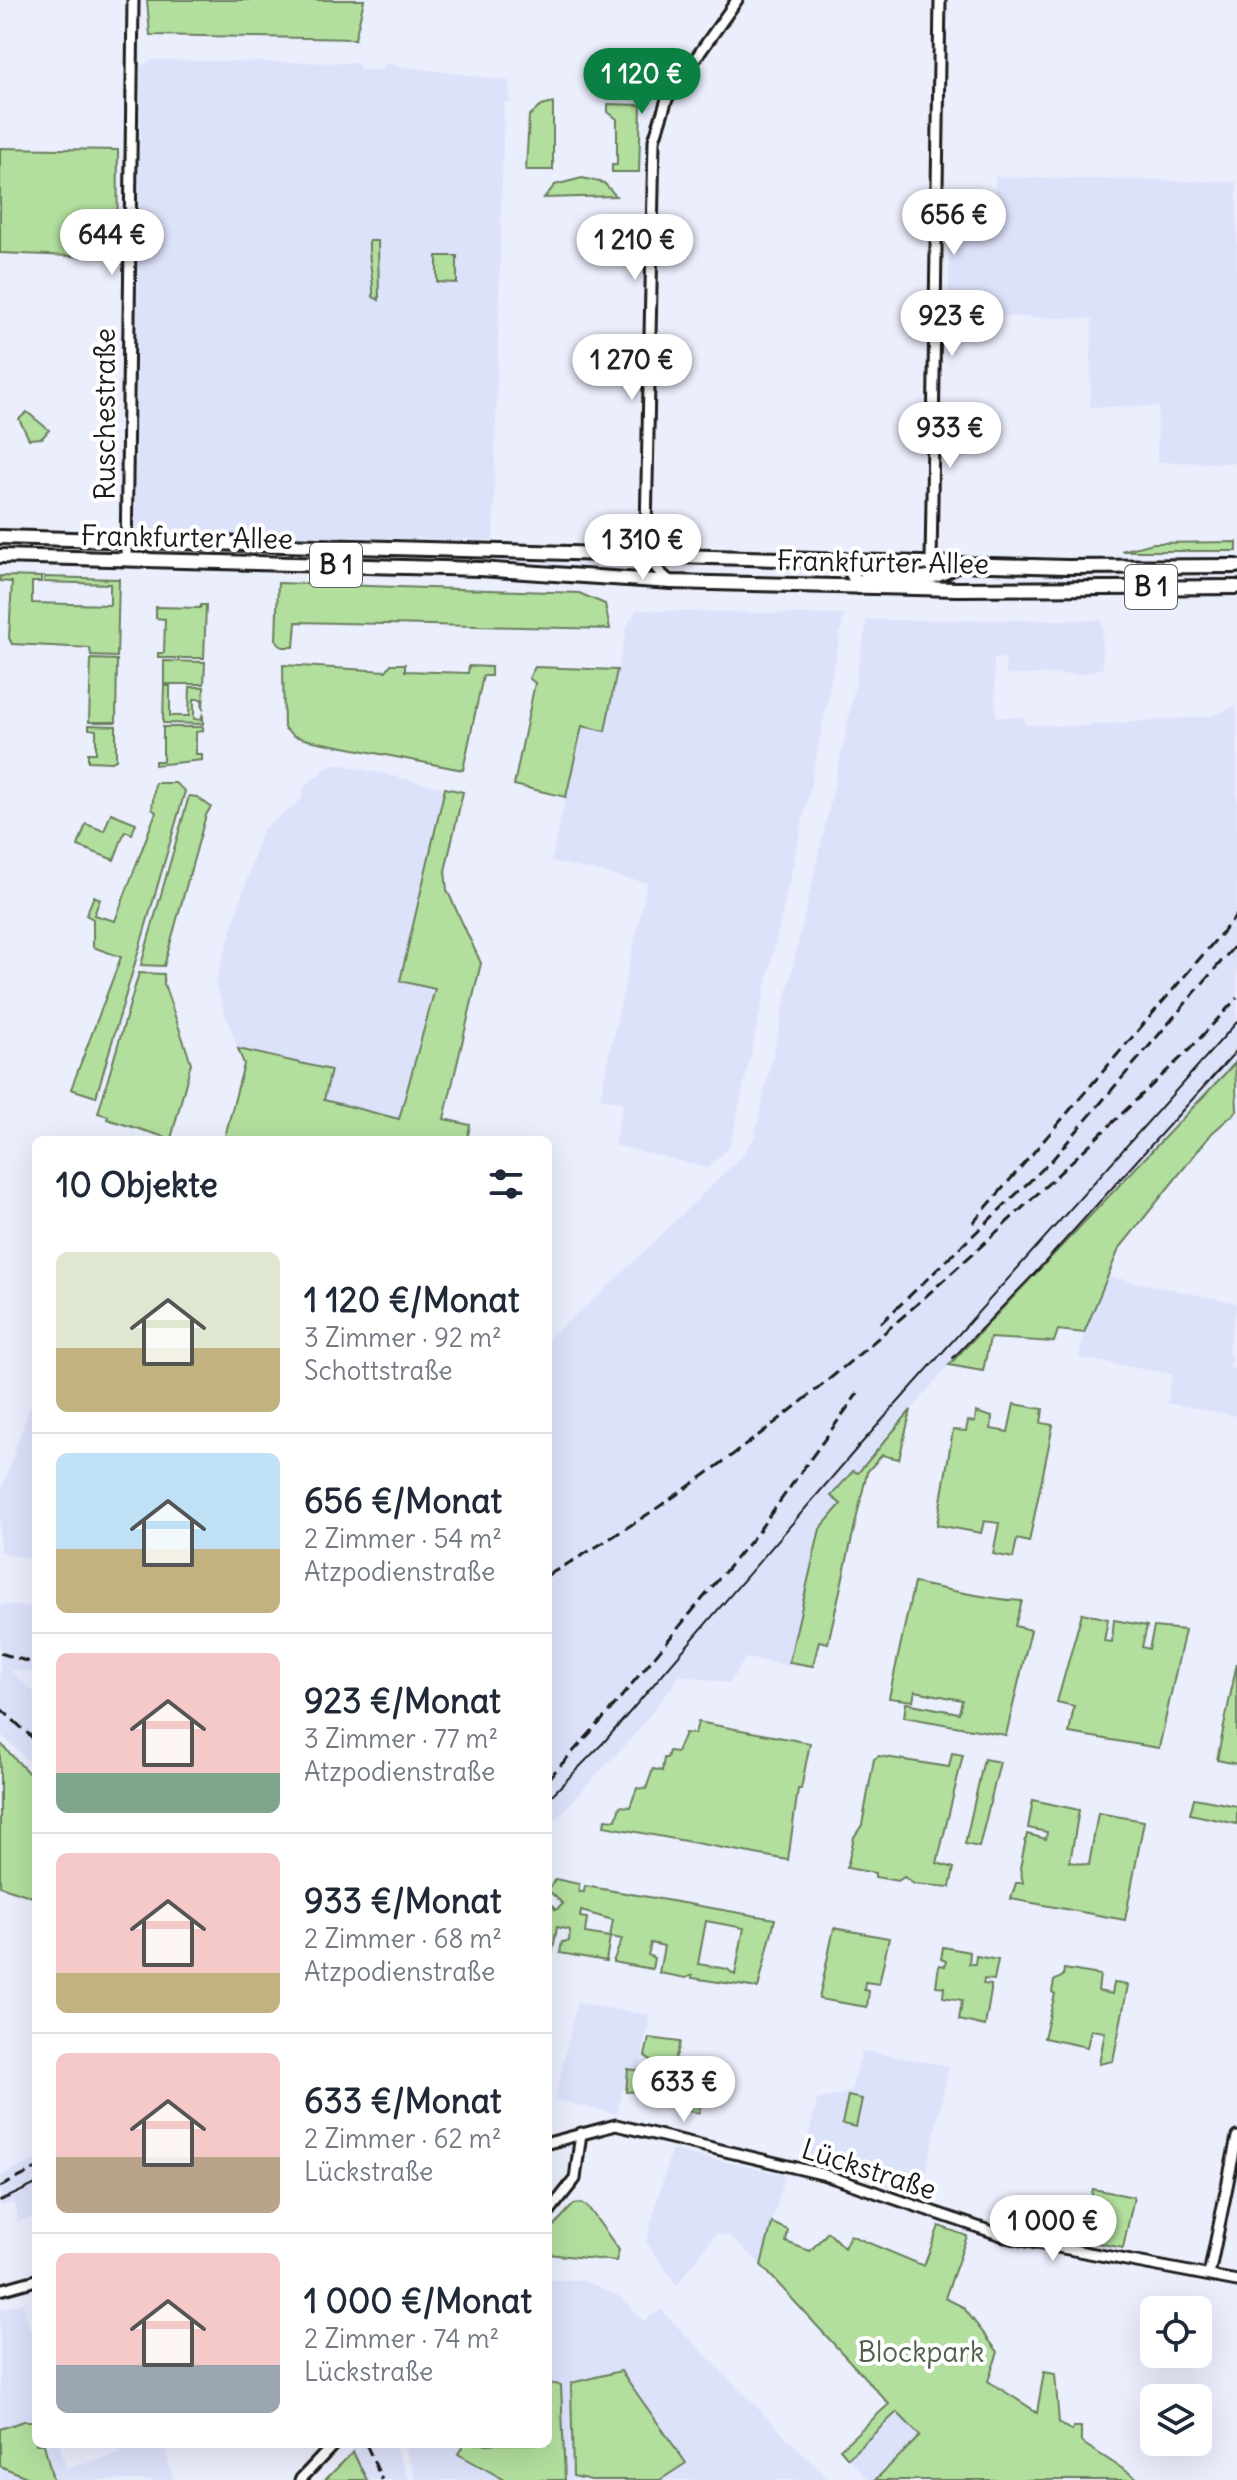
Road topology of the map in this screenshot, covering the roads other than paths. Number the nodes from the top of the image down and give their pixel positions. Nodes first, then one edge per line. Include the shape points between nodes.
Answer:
1 (133, 0) edge
2 (737, 0) edge
3 (940, 0) edge
4 (0, 537) edge
5 (126, 541) junction
6 (647, 555) junction
7 (0, 556) edge
8 (126, 560) junction
9 (845, 560) junction
10 (931, 562) junction
11 (957, 564) junction
12 (1237, 566) edge
13 (671, 582) junction
14 (859, 587) junction
15 (1237, 587) edge
16 (581, 2133) junction
17 (1237, 2137) edge
18 (552, 2142) edge
19 (552, 2208) edge
20 (1209, 2275) junction
21 (32, 2281) edge
22 (1237, 2281) edge
23 (0, 2290) edge
24 (330, 2448) edge
25 (300, 2480) edge

1 - 5 street, Ruschestraße
2 - 6 street via 662,108 653,156
3 - 10 street
4 - 5 main road, Frankfurter Allee / B 1
5 - 6 main road, Frankfurter Allee / B 1
5 - 8 street, Ruschestraße
6 - 9 main road, Frankfurter Allee / B 1
6 - 13 street via 654,570
7 - 8 main road, Frankfurter Allee / B 1
8 - 13 main road, Frankfurter Allee / B 1 via 525,570
9 - 10 main road, Frankfurter Allee / B 1
9 - 14 main road
10 - 11 main road, Frankfurter Allee / B 1
10 - 14 main road via 920,571 877,570
11 - 12 main road, Frankfurter Allee / B 1
11 - 14 main road via 939,577 889,577
13 - 14 main road, Frankfurter Allee / B 1
14 - 15 main road, Frankfurter Allee / B 1
16 - 18 street, Lückstraße
16 - 19 street via 575,2179
16 - 20 street, Lückstraße via 616,2125 822,2174 1009,2238
17 - 20 street
20 - 22 street, Lückstraße
21 - 23 street
24 - 25 street

